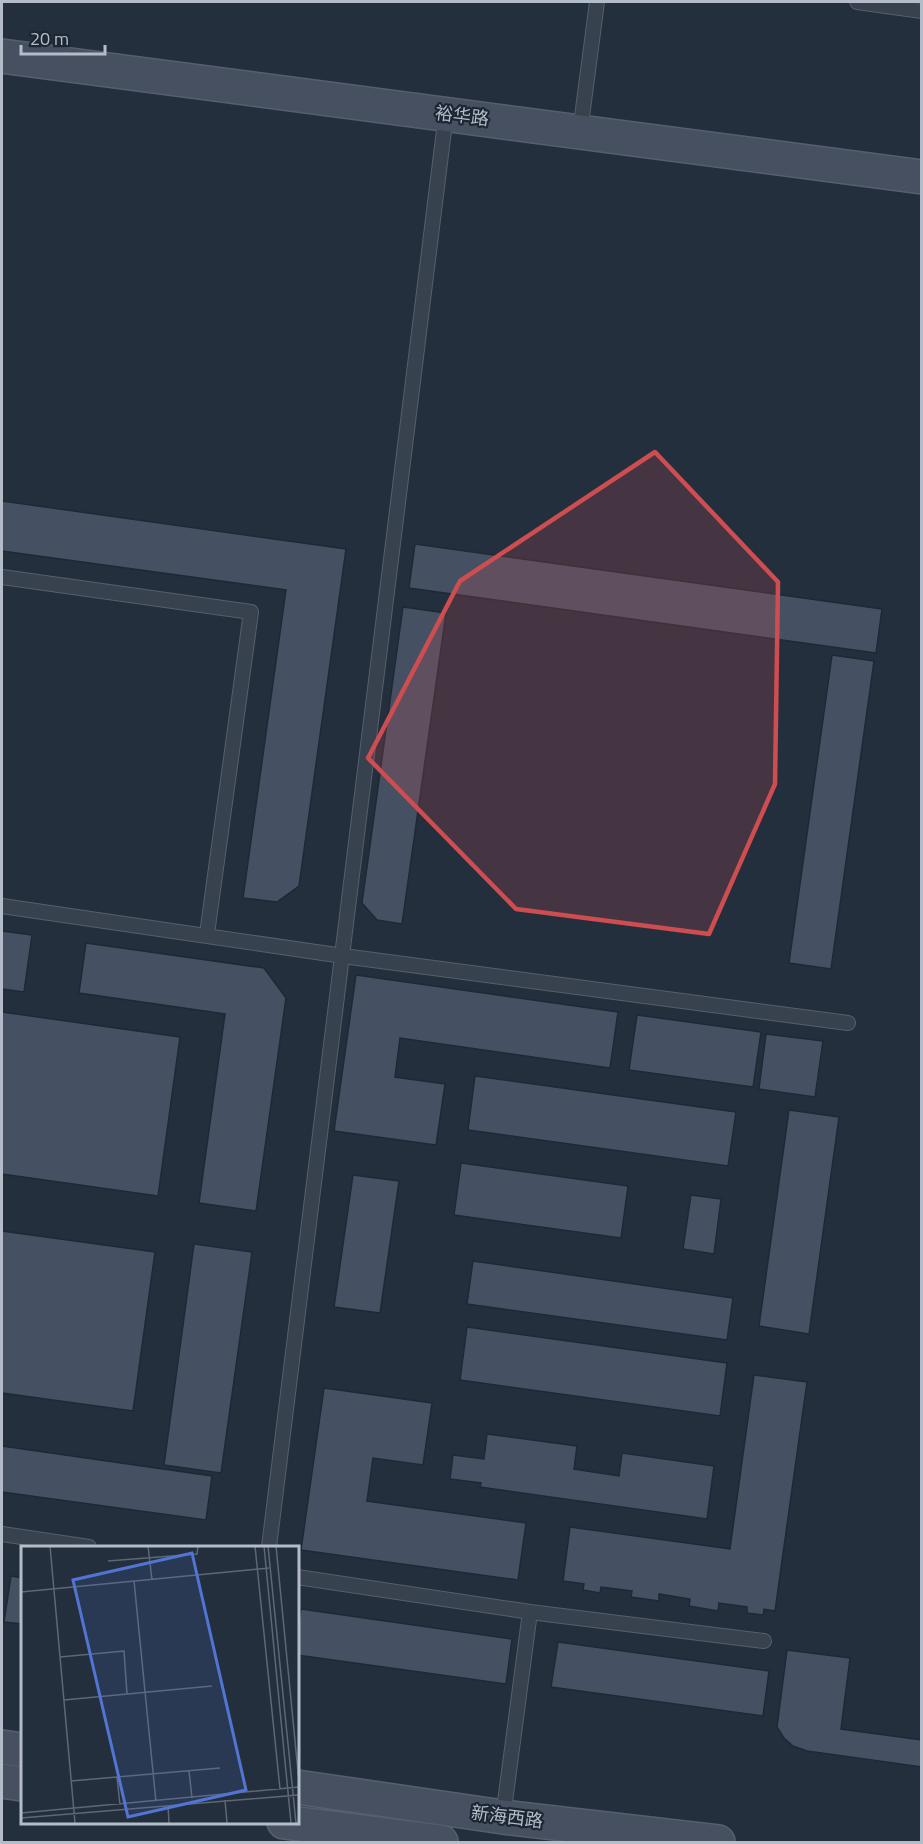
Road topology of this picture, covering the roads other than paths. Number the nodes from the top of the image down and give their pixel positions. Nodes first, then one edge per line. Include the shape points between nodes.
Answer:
1 (597, 2) edge
2 (857, 2) edge
3 (921, 11) edge
4 (2, 56) edge
5 (446, 114) junction
6 (580, 132) junction
7 (921, 177) edge
8 (2, 577) edge
9 (2, 906) edge
10 (207, 934) junction
11 (343, 956) junction
12 (848, 1023) dead end
13 (2, 1534) edge
14 (82, 1546) edge
15 (269, 1546) edge
16 (298, 1577) edge
17 (530, 1612) junction
18 (764, 1641) dead end
19 (2, 1747) edge
20 (21, 1750) edge
21 (2, 1781) edge
22 (21, 1784) edge
23 (298, 1787) edge
24 (503, 1817) junction
25 (298, 1823) edge
26 (441, 1842) edge
27 (718, 1842) edge

1 - 6 lane
2 - 3 lane
4 - 5 street, 裕华路
5 - 6 street, 裕华路
5 - 11 lane
6 - 7 street, 裕华路
8 - 10 lane via 251,612
9 - 10 lane
10 - 11 lane
11 - 12 lane
11 - 15 lane
13 - 14 lane
16 - 17 lane
17 - 18 lane
17 - 24 lane
19 - 20 street
21 - 22 street
23 - 24 street, 新海西路
24 - 27 street, 新海西路
25 - 26 street

